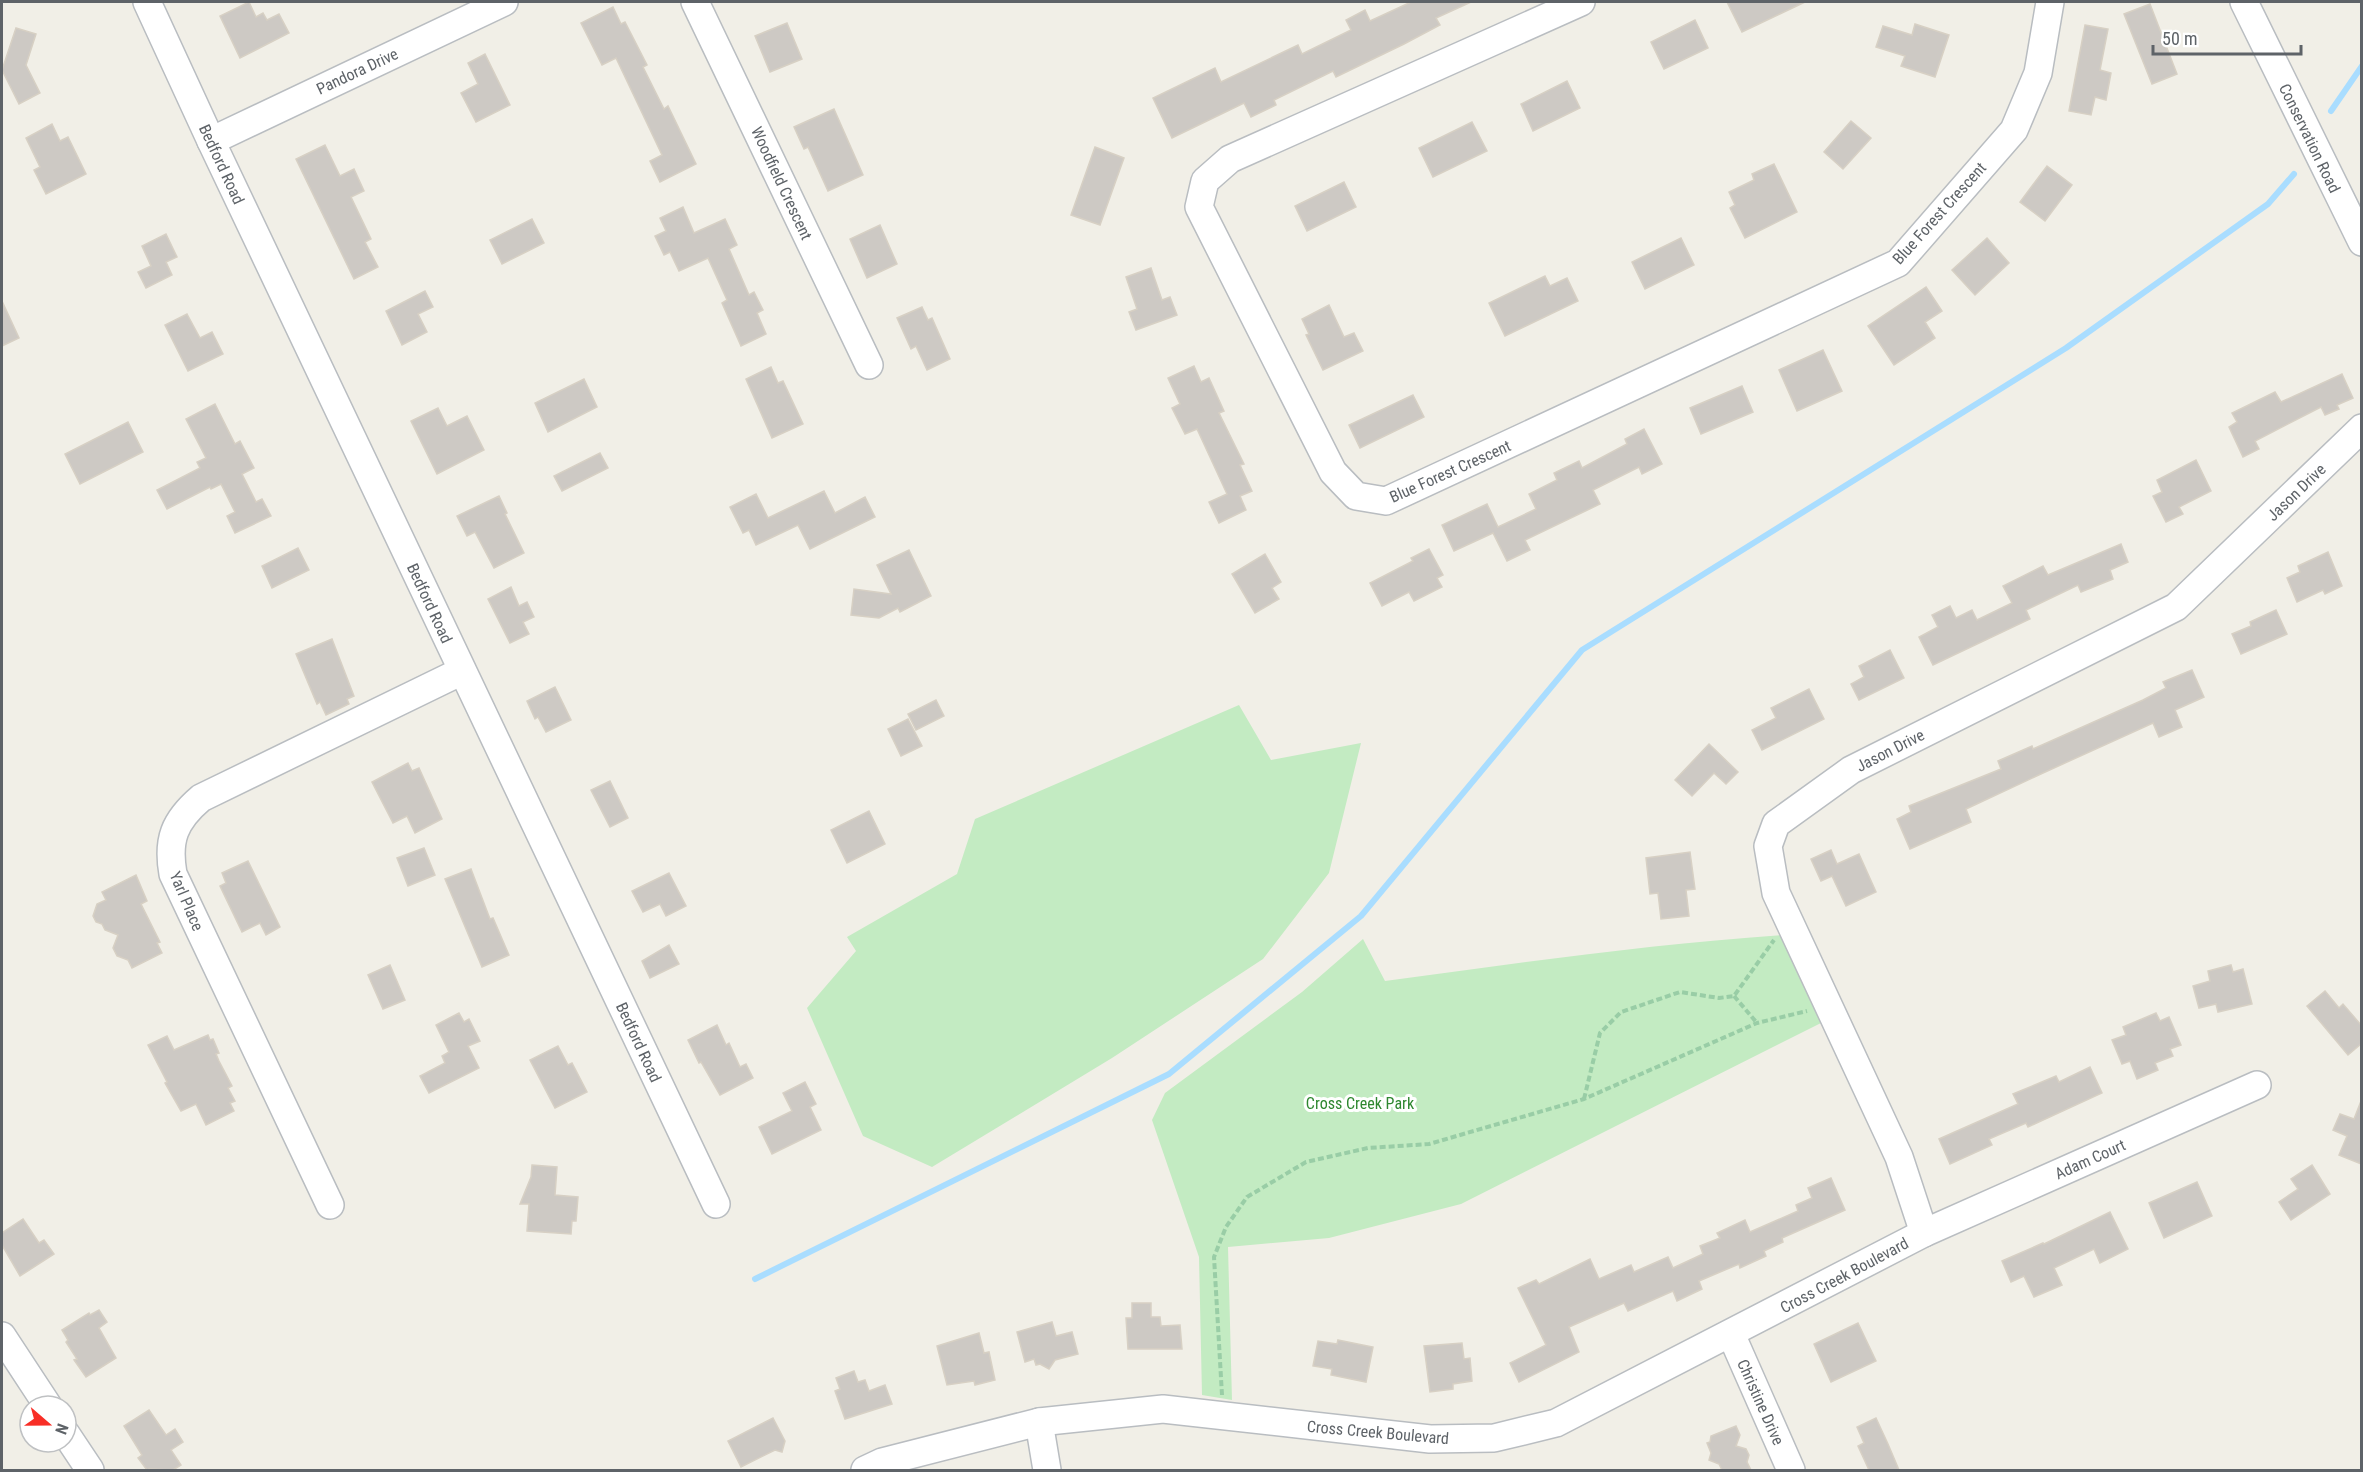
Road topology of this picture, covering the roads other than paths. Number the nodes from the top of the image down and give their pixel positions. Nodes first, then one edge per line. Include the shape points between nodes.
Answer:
1 (147, 2) edge
2 (504, 2) edge
3 (695, 2) edge
4 (1581, 2) edge
5 (2050, 2) edge
6 (2244, 2) edge
7 (210, 141) junction
8 (2361, 242) edge
9 (868, 365) dead end
10 (2361, 428) edge
11 (462, 671) junction
12 (2257, 1084) dead end
13 (716, 1204) dead end
14 (330, 1205) dead end
15 (1924, 1233) junction
16 (1731, 1334) junction
17 (2, 1336) edge
18 (40, 1394) edge
19 (1039, 1422) junction
20 (78, 1452) edge
21 (90, 1470) edge
22 (865, 1470) edge
23 (1047, 1470) edge
24 (1791, 1470) edge

1 - 7 street, Bedford Road
2 - 7 street, Pandora Drive
3 - 9 street, Woodfield Crescent
4 - 5 street, Blue Forest Crescent via 1230,159 1206,181 1199,207 1333,472 1356,496 1386,501 1898,263 2014,130 2038,73
6 - 8 street, Conservation Road
7 - 11 street, Bedford Road
10 - 15 street, Jason Drive via 2176,607 1851,770 1776,824 1768,846 1776,893 1899,1157
11 - 13 street, Bedford Road
11 - 14 street, Yarl Place via 201,798 177,824 171,840 173,874
12 - 15 street, Adam Court
15 - 16 street, Cross Creek Boulevard
16 - 19 street, Cross Creek Boulevard via 1556,1423 1494,1438 1430,1439 1163,1409
16 - 24 street, Christine Drive
17 - 18 street
19 - 22 street, Cross Creek Boulevard via 882,1462
19 - 23 street
20 - 21 street

